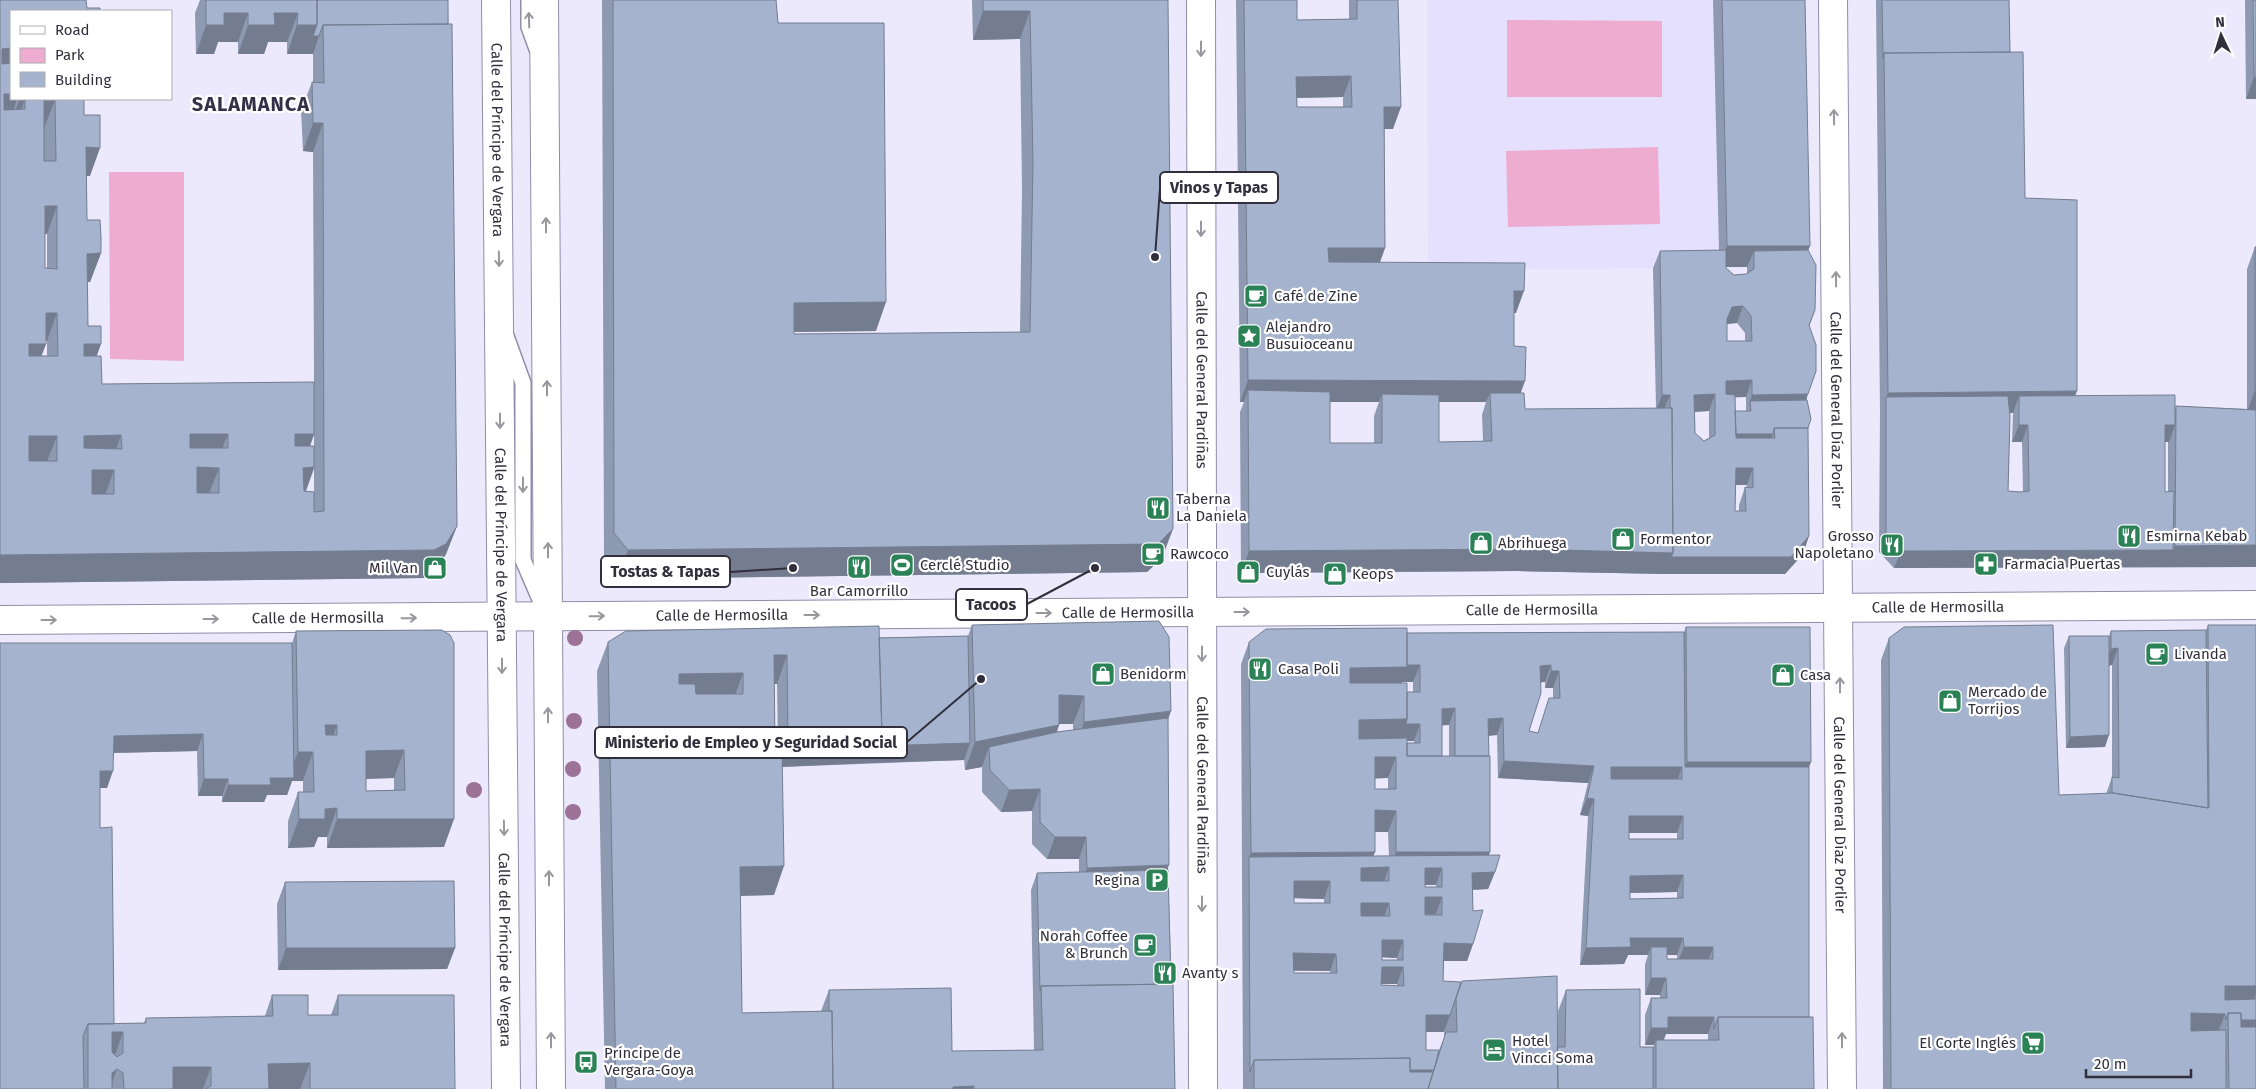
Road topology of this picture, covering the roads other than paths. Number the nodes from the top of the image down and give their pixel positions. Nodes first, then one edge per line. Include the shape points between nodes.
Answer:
1 (496, 0) edge
2 (529, 0) edge
3 (544, 0) edge
4 (1201, 0) edge
5 (1833, 0) edge
6 (545, 72) junction
7 (499, 319) junction
8 (2256, 605) edge
9 (1839, 608) junction
10 (1202, 612) junction
11 (502, 617) junction
12 (548, 617) junction
13 (0, 620) edge
14 (506, 1089) edge
15 (551, 1089) edge
16 (1203, 1089) edge
17 (1842, 1089) edge

1 -> 7 street, Calle del Príncipe de Vergara
6 -> 2 lane via 529,27
3 - 6 street
4 -> 10 street, Calle del General Pardiñas
9 -> 5 street, Calle del General Díaz Porlier
12 -> 6 street
7 -> 11 street, Calle del Príncipe de Vergara
7 -> 12 lane via 524,383 523,560
8 - 9 street, Calle de Hermosilla
10 -> 9 street, Calle de Hermosilla
17 -> 9 street, Calle del General Díaz Porlier
12 -> 10 street, Calle de Hermosilla
10 -> 16 street, Calle del General Pardiñas
11 - 12 street, Calle de Hermosilla
13 -> 11 street, Calle de Hermosilla
11 -> 14 street, Calle del Príncipe de Vergara
15 -> 12 street

